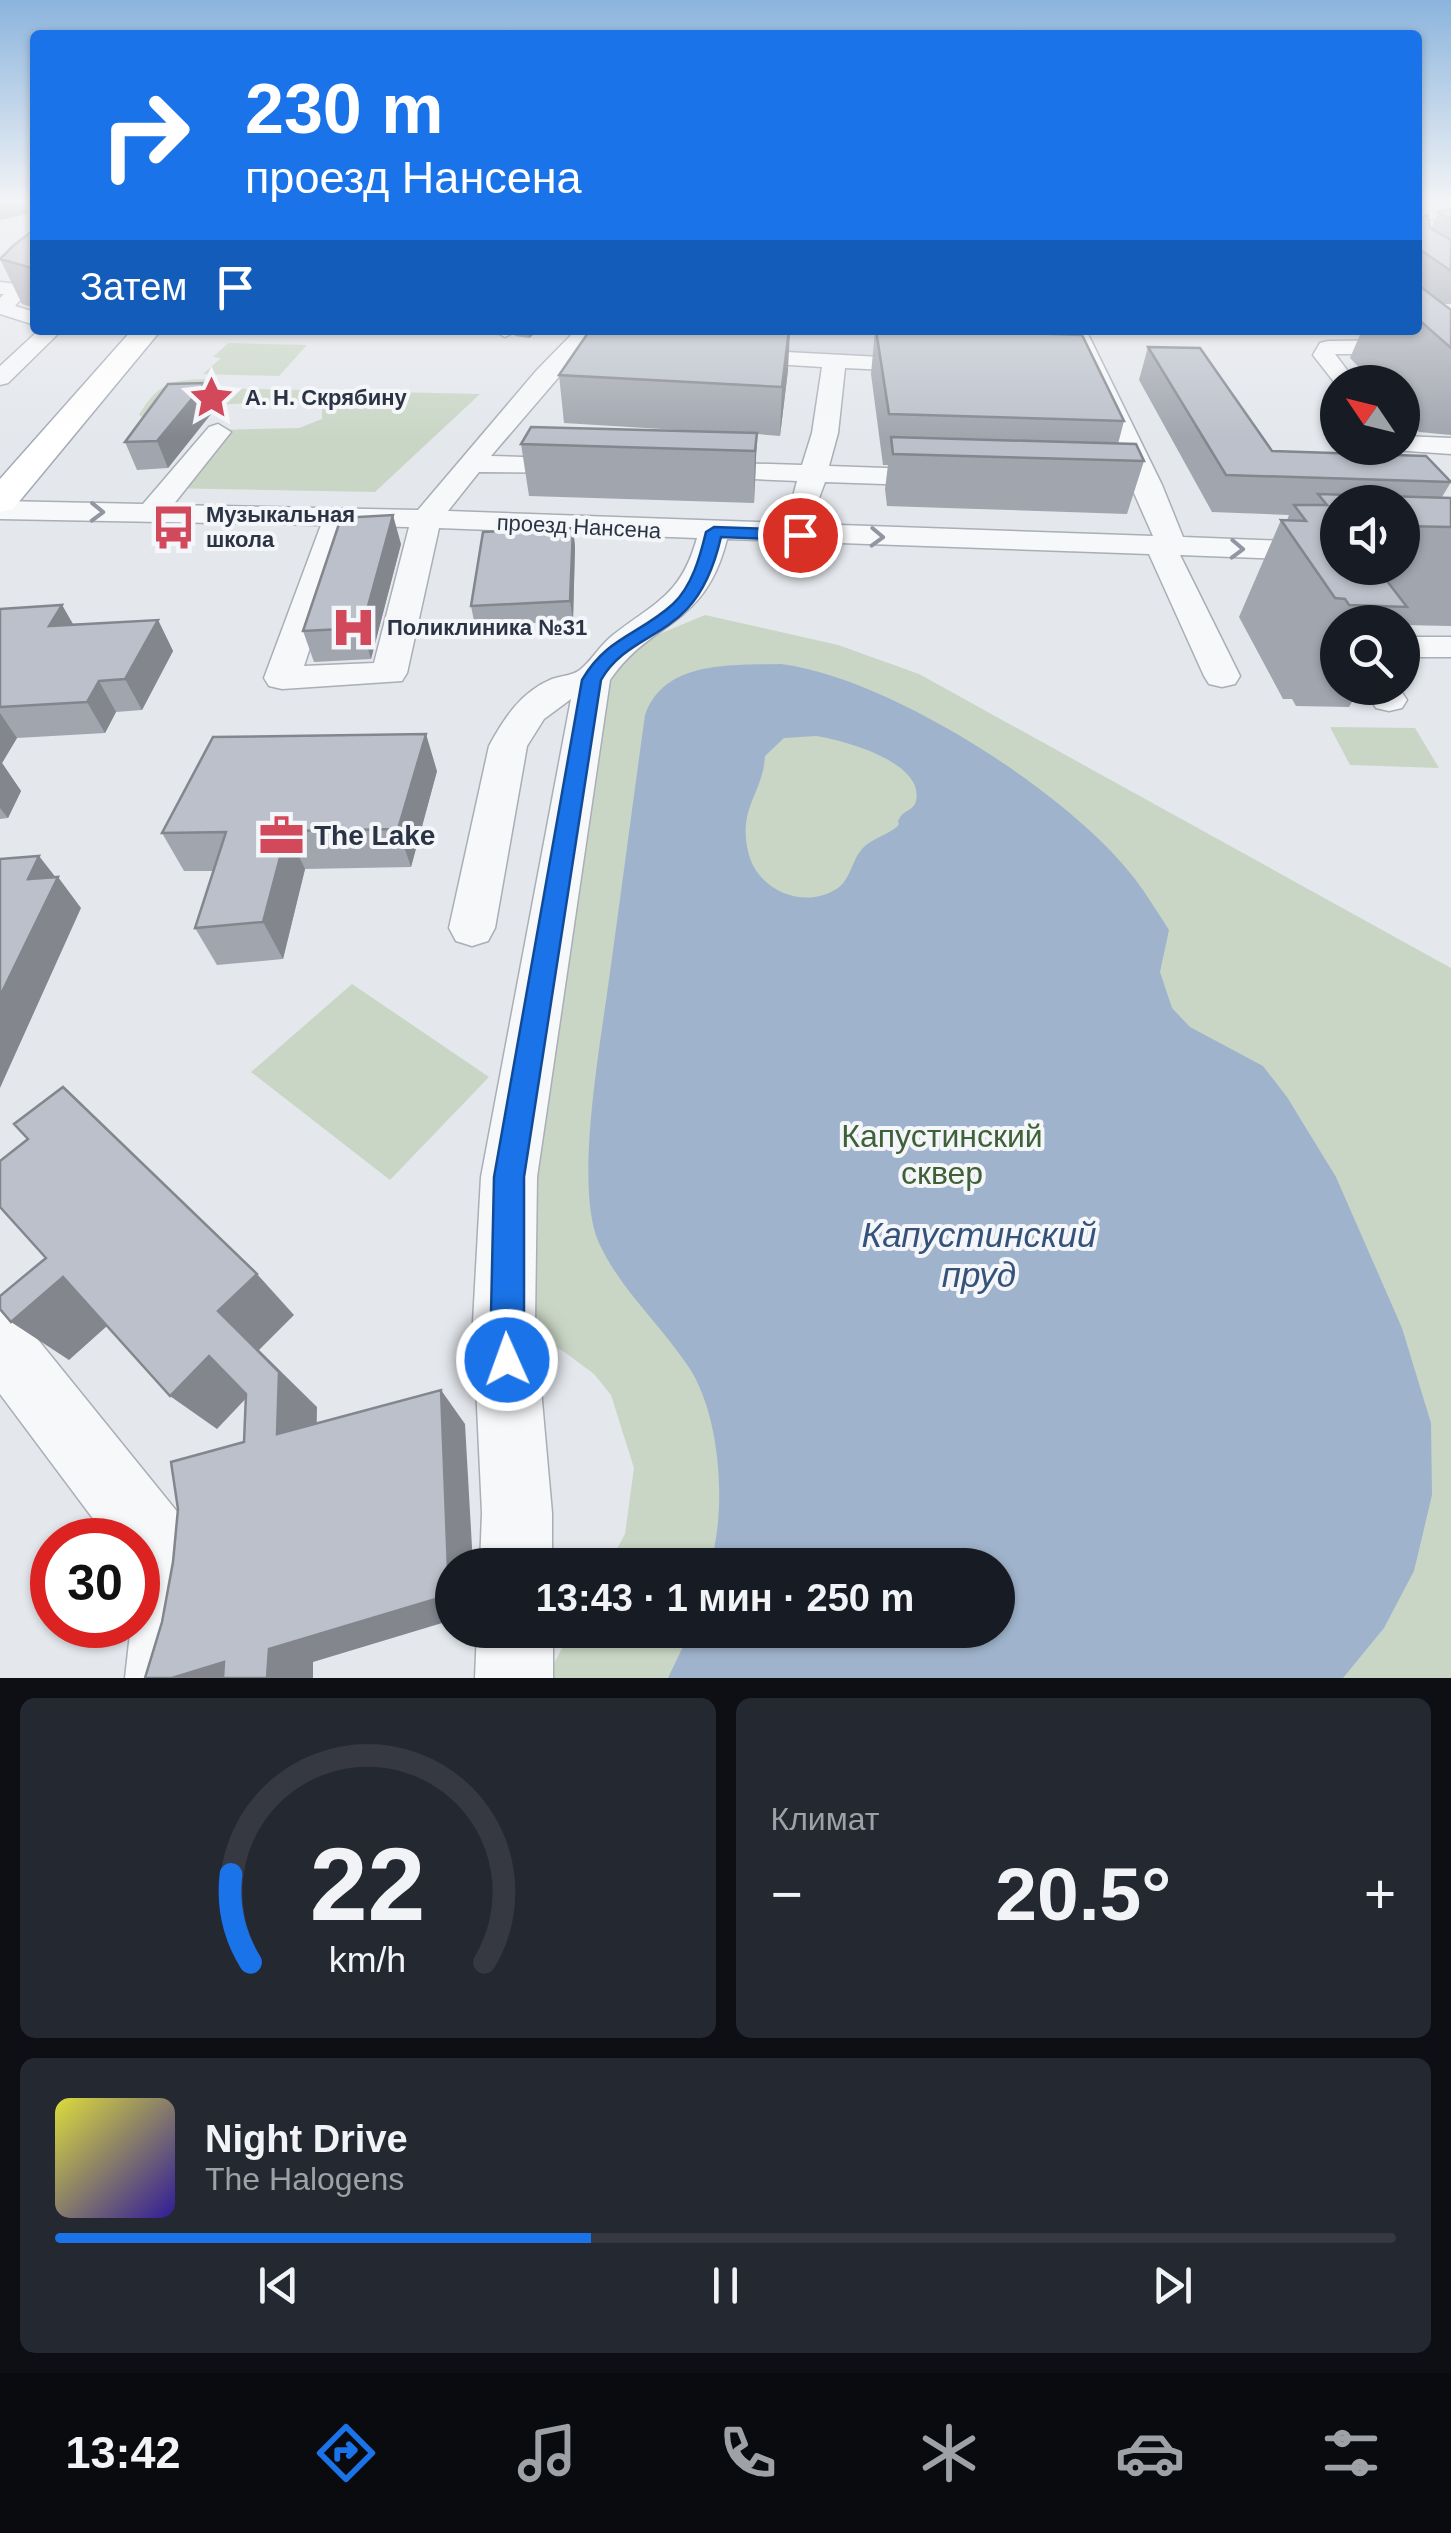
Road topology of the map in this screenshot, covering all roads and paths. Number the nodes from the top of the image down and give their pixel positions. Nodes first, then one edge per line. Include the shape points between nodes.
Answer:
1 (1, 281) edge
2 (30, 316) edge
3 (46, 335) edge
4 (143, 335) edge
5 (1076, 335) edge
6 (1451, 340) edge
7 (587, 341) edge
8 (1396, 347) junction
9 (716, 355) edge
10 (834, 363) junction
11 (1331, 365) edge
12 (952, 366) edge
13 (1434, 368) edge
14 (0, 378) edge
15 (218, 432) dead end
16 (1420, 445) edge
17 (1451, 446) edge
18 (471, 464) junction
19 (615, 468) edge
20 (674, 470) edge
21 (813, 474) junction
22 (971, 479) edge
23 (1050, 482) edge
24 (1148, 485) junction
25 (4, 493) edge
26 (152, 513) junction
27 (338, 517) junction
28 (426, 519) junction
29 (714, 532) junction
30 (800, 535) junction
31 (1166, 546) junction
32 (1320, 551) edge
33 (1420, 647) edge
34 (1451, 647) edge
35 (1222, 676) dead end
36 (592, 680) junction
37 (472, 928) dead end
38 (1, 1345) edge
39 (516, 1548) edge
40 (515, 1648) edge
41 (164, 1678) edge
42 (514, 1678) edge

1 - 2 street via 20,289 2,308
3 - 14 street
4 - 25 main road
5 - 24 street via 1119,455
6 - 8 street
7 - 18 street via 511,432
8 - 11 street via 1328,348 1324,355
8 - 13 street via 1418,366
9 - 10 street
10 - 12 street
10 - 21 street
15 - 26 street
16 - 17 street
18 - 19 street
18 - 28 street
20 - 21 street
21 - 22 street
21 - 30 street
23 - 24 street
24 - 31 street
25 -> 26 street, проезд Нансена
26 - 27 street, проезд Нансена
27 - 28 street, проезд Нансена
27 - 28 street via 282,678 389,672
28 - 29 street, проезд Нансена
29 - 30 street, проезд Нансена
29 - 36 street via 708,558 679,608 622,644
30 -> 31 street, проезд Нансена
31 -> 32 street, проезд Нансена
31 - 35 street
33 - 34 street
36 - 37 street via 567,684 521,719 508,746
36 - 39 street via 509,1177 504,1322
38 - 41 street via 174,1566
40 - 42 street

